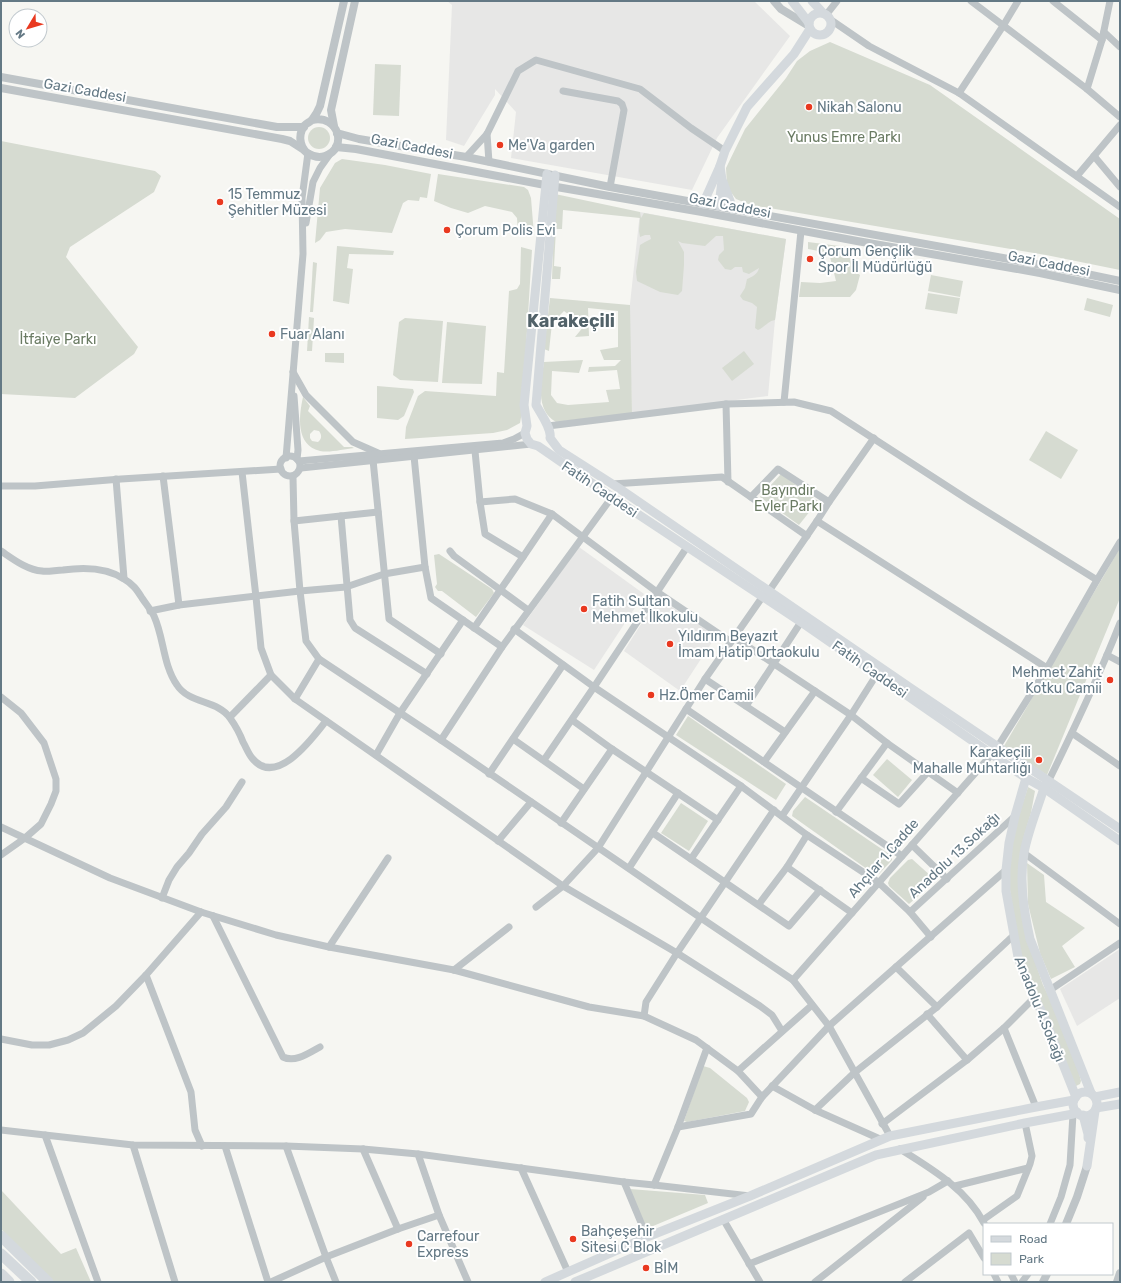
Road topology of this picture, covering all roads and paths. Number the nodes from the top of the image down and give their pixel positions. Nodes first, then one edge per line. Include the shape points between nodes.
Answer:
1 (344, 1) edge
2 (355, 1) edge
3 (774, 1) edge
4 (792, 1) edge
5 (812, 1) edge
6 (837, 1) edge
7 (972, 1) edge
8 (1018, 1) edge
9 (1053, 1) edge
10 (1110, 1) edge
11 (827, 16) junction
12 (810, 26) junction
13 (1003, 26) junction
14 (818, 35) junction
15 (1103, 36) junction
16 (1120, 47) edge
17 (794, 54) junction
18 (1, 77) edge
19 (1, 88) edge
20 (1087, 89) junction
21 (563, 91) dead end
22 (959, 93) junction
23 (1120, 117) edge
24 (312, 120) junction
25 (1120, 125) edge
26 (304, 127) junction
27 (336, 129) junction
28 (488, 134) junction
29 (336, 147) junction
30 (306, 151) junction
31 (725, 151) junction
32 (330, 154) junction
33 (1094, 156) junction
34 (466, 157) junction
35 (489, 162) junction
36 (720, 166) junction
37 (551, 174) junction
38 (1077, 176) junction
39 (722, 180) junction
40 (549, 186) junction
41 (610, 187) junction
42 (1120, 187) edge
43 (1120, 207) edge
44 (702, 208) junction
45 (733, 208) junction
46 (718, 211) junction
47 (801, 231) junction
48 (302, 241) junction
49 (1120, 281) edge
50 (1120, 290) edge
51 (293, 372) junction
52 (784, 402) junction
53 (726, 404) junction
54 (547, 424) junction
55 (526, 430) junction
56 (550, 438) junction
57 (874, 438) junction
58 (534, 445) junction
59 (475, 451) junction
60 (379, 454) junction
61 (414, 456) junction
62 (286, 458) junction
63 (373, 460) junction
64 (299, 463) junction
65 (281, 469) junction
66 (242, 472) junction
67 (163, 476) junction
68 (292, 477) junction
69 (116, 479) junction
70 (728, 482) junction
71 (612, 484) junction
72 (1, 486) edge
73 (612, 497) junction
74 (751, 497) junction
75 (480, 502) junction
76 (828, 502) junction
77 (378, 512) junction
78 (552, 514) junction
79 (341, 516) junction
80 (294, 521) junction
81 (818, 521) junction
82 (807, 536) junction
83 (584, 537) junction
84 (1120, 542) edge
85 (687, 547) junction
86 (1, 551) edge
87 (450, 551) dead end
88 (523, 557) junction
89 (425, 567) junction
90 (384, 574) junction
91 (124, 578) junction
92 (1097, 580) junction
93 (346, 587) junction
94 (500, 590) junction
95 (300, 591) junction
96 (657, 592) junction
97 (766, 594) junction
98 (256, 597) junction
99 (179, 605) junction
100 (528, 610) junction
101 (150, 611) junction
102 (463, 620) junction
103 (801, 622) junction
104 (1120, 623) edge
105 (474, 628) junction
106 (514, 630) junction
107 (733, 640) junction
108 (502, 647) junction
109 (441, 654) junction
110 (1107, 655) junction
111 (319, 659) junction
112 (1120, 662) edge
113 (774, 663) junction
114 (563, 665) junction
115 (1047, 668) junction
116 (427, 674) junction
117 (877, 674) junction
118 (271, 675) junction
119 (705, 679) junction
120 (594, 687) junction
121 (815, 691) junction
122 (1, 697) edge
123 (295, 699) junction
124 (746, 706) junction
125 (686, 709) junction
126 (400, 713) junction
127 (851, 715) junction
128 (230, 717) junction
129 (572, 720) junction
130 (326, 721) junction
131 (785, 732) junction
132 (1072, 733) junction
133 (668, 737) junction
134 (513, 739) junction
135 (441, 740) junction
136 (887, 743) junction
137 (998, 746) junction
138 (612, 749) junction
139 (992, 754) junction
140 (376, 755) junction
141 (544, 760) junction
142 (764, 762) junction
143 (1120, 766) edge
144 (646, 772) junction
145 (928, 772) junction
146 (489, 774) junction
147 (861, 778) junction
148 (1026, 778) junction
149 (242, 782) dead end
150 (1046, 784) junction
151 (740, 786) junction
152 (801, 788) junction
153 (584, 789) junction
154 (678, 793) junction
155 (958, 793) junction
156 (531, 802) junction
157 (774, 810) junction
158 (836, 812) junction
159 (782, 816) junction
160 (1015, 816) junction
161 (718, 820) junction
162 (561, 823) junction
163 (1, 827) edge
164 (1120, 829) edge
165 (653, 832) junction
166 (807, 835) junction
167 (25, 838) junction
168 (498, 841) junction
169 (1120, 841) edge
170 (912, 845) junction
171 (598, 848) junction
172 (1024, 853) junction
173 (1, 855) edge
174 (902, 856) junction
175 (388, 858) dead end
176 (691, 859) junction
177 (787, 867) junction
178 (629, 868) junction
179 (1006, 870) junction
180 (947, 879) junction
181 (725, 882) junction
182 (878, 882) junction
183 (563, 886) junction
184 (820, 890) junction
185 (162, 898) junction
186 (759, 904) junction
187 (536, 907) dead end
188 (201, 912) junction
189 (910, 912) junction
190 (852, 913) junction
191 (213, 916) junction
192 (701, 918) junction
193 (1120, 924) edge
194 (509, 928) dead end
195 (931, 936) junction
196 (1013, 936) junction
197 (1120, 942) edge
198 (329, 946) junction
199 (677, 953) junction
200 (896, 967) junction
201 (454, 970) junction
202 (146, 976) junction
203 (793, 980) junction
204 (1050, 990) junction
205 (1034, 998) junction
206 (812, 1005) junction
207 (937, 1007) junction
208 (927, 1014) junction
209 (644, 1016) junction
210 (829, 1026) junction
211 (1004, 1028) junction
212 (782, 1031) junction
213 (1, 1039) edge
214 (320, 1047) dead end
215 (707, 1048) junction
216 (967, 1060) junction
217 (738, 1071) junction
218 (854, 1073) junction
219 (772, 1086) junction
220 (1120, 1092) edge
221 (1093, 1095) junction
222 (762, 1097) junction
223 (1075, 1099) junction
224 (1120, 1104) edge
225 (1036, 1106) junction
226 (1095, 1109) junction
227 (814, 1110) junction
228 (1078, 1114) junction
229 (1025, 1123) junction
230 (882, 1124) junction
231 (678, 1127) junction
232 (1, 1130) edge
233 (45, 1135) junction
234 (890, 1136) junction
235 (880, 1140) junction
236 (133, 1145) junction
237 (202, 1146) junction
238 (225, 1146) junction
239 (286, 1146) junction
240 (363, 1149) junction
241 (900, 1149) junction
242 (418, 1154) junction
243 (1087, 1166) junction
244 (521, 1168) junction
245 (1028, 1168) junction
246 (948, 1181) junction
247 (624, 1182) junction
248 (654, 1185) junction
249 (955, 1186) junction
250 (929, 1192) junction
251 (750, 1196) junction
252 (439, 1214) junction
253 (723, 1220) junction
254 (984, 1222) edge
255 (1050, 1223) edge
256 (1066, 1223) edge
257 (398, 1229) junction
258 (1, 1236) edge
259 (647, 1237) junction
260 (1, 1254) edge
261 (983, 1256) edge
262 (326, 1257) junction
263 (749, 1264) junction
264 (568, 1272) junction
265 (1120, 1273) edge
266 (1, 1274) edge
267 (9, 1282) edge
268 (31, 1282) edge
269 (48, 1282) edge
270 (98, 1282) edge
271 (175, 1282) edge
272 (268, 1282) edge
273 (271, 1282) edge
274 (336, 1282) edge
275 (468, 1282) edge
276 (544, 1282) edge
277 (575, 1282) edge
278 (760, 1282) edge
279 (815, 1282) edge
280 (905, 1282) edge
281 (1117, 1282) edge

1 - 24 street via 320,106
2 - 27 street via 331,110
3 - 12 street via 781,9
4 - 12 main road
5 - 11 main road
6 - 11 street
7 - 13 street
8 - 13 street
9 - 15 street
10 - 15 street
11 - 12 main road via 816,14 810,19
11 - 14 main road via 832,27 825,35
11 - 22 street via 869,46
12 - 14 main road via 812,32
12 - 17 main road
13 - 20 street
13 - 22 street
14 - 17 main road
15 - 16 street
15 - 20 street
17 - 31 main road via 747,107
18 - 26 street, Gazi Caddesi via 278,127
19 - 30 street, Gazi Caddesi via 282,139
20 - 23 street
21 - 41 street via 618,101 624,108
22 - 38 street
24 - 26 street
24 - 27 street via 323,119
25 - 33 street
26 - 30 street via 300,140
27 - 29 street
27 - 34 street, Gazi Caddesi via 359,139
28 - 31 street via 518,71 536,60 640,90
28 - 34 street
28 - 35 street
29 - 32 street
29 - 40 street, Gazi Caddesi via 356,148
30 - 32 street via 319,157
30 - 48 street
31 - 36 main road
32 - 48 street via 313,182
33 - 38 street
33 - 42 street
34 - 35 street, Gazi Caddesi
35 - 37 street, Gazi Caddesi
36 - 39 main road
36 - 44 main road
37 - 40 main road, Fatih Caddesi
37 - 41 street, Gazi Caddesi
38 - 43 street
39 - 45 main road
39 - 46 main road
40 - 44 street, Gazi Caddesi
40 - 54 main road, Fatih Caddesi via 536,405
40 - 55 main road, Fatih Caddesi via 524,405
41 - 44 street, Gazi Caddesi
44 - 46 street, Gazi Caddesi
45 - 46 street, Gazi Caddesi
45 - 49 street, Gazi Caddesi
46 - 47 street, Gazi Caddesi
47 - 50 street, Gazi Caddesi via 1040,273
47 - 52 street
48 - 51 street
51 - 60 street via 306,395 353,442
51 - 62 street
51 - 64 street
52 - 53 street
52 - 57 street via 831,411
53 - 54 street
53 - 70 street
54 - 55 main road via 538,420 532,422
54 - 56 main road, Fatih Caddesi
55 - 58 main road, Fatih Caddesi via 527,440
55 - 60 street via 514,439 503,442
56 - 58 main road via 544,445
56 - 71 main road, Fatih Caddesi via 559,450
57 - 76 street
57 - 92 street
58 - 59 street
58 - 73 main road, Fatih Caddesi
59 - 61 street
59 - 75 street
60 - 64 street
61 - 63 street
61 - 89 street
62 - 64 street via 294,457
62 - 65 street via 280,465
63 - 64 street
63 - 77 street
64 - 68 street via 298,473
65 - 66 street
65 - 68 street via 286,476
66 - 67 street
66 - 98 street
67 - 69 street
67 - 99 street
68 - 80 street
69 - 72 street via 35,486
69 - 91 street
70 - 71 street via 722,477
70 - 74 street
71 - 97 main road, Fatih Caddesi
73 - 83 street
73 - 85 main road, Fatih Caddesi
74 - 76 street via 778,470
74 - 82 street
75 - 78 street via 515,500
75 - 88 street via 485,534
76 - 81 street
77 - 79 street
77 - 90 street
78 - 83 street
78 - 88 street
79 - 80 street
79 - 93 street
80 - 95 street
81 - 82 street
81 - 115 street
82 - 97 street
83 - 96 street
83 - 100 street
84 - 92 street
85 - 96 street
85 - 97 main road, Fatih Caddesi
86 - 91 street via 20,563 42,572 95,569
87 - 94 street
88 - 94 street
89 - 90 street
89 - 102 street via 431,598
90 - 93 street
90 - 109 street via 389,619
91 - 101 street via 136,588
92 - 115 street
93 - 95 street
93 - 116 street via 350,620 355,628
94 - 100 street
94 - 105 street
95 - 98 street
95 - 111 street via 306,641
96 - 107 street
96 - 120 street
97 - 103 main road, Fatih Caddesi
97 - 107 street
97 - 137 main road, Fatih Caddesi
98 - 99 street
98 - 118 street via 261,648
99 - 101 street
100 - 106 street
101 - 128 street via 154,616 167,664 177,686 199,701 224,711
102 - 105 street
102 - 109 street
103 - 113 street
103 - 117 main road, Fatih Caddesi
104 - 110 street
105 - 108 street
106 - 108 street
106 - 114 street
107 - 113 street
107 - 119 street
108 - 135 street
109 - 116 street
110 - 112 street
110 - 132 street
111 - 123 street
111 - 126 street
113 - 121 street
113 - 124 street
114 - 120 street
114 - 134 street
115 - 137 street
116 - 126 street
117 - 127 street
117 - 139 main road, Fatih Caddesi
118 - 123 street
118 - 128 street
119 - 124 street
119 - 125 street
120 - 129 street
120 - 133 street
121 - 127 street
121 - 131 street
122 - 167 street via 21,713 44,743 56,779 56,791 41,824
123 - 130 street
124 - 131 street
125 - 133 street
125 - 142 street
126 - 135 street
126 - 140 street
127 - 136 street
127 - 152 street
128 - 130 street via 248,754 261,766 270,768 297,755
129 - 138 street
129 - 141 street
130 - 140 street
131 - 142 street
132 - 143 street
132 - 150 street
133 - 144 street
133 - 151 street
134 - 141 street
134 - 146 street
135 - 146 street
136 - 145 street
136 - 147 street
137 - 139 main road
137 - 150 main road, Fatih Caddesi
138 - 144 street
138 - 153 street
139 - 148 main road, Fatih Caddesi
139 - 155 street, Ahçılar 1.Cadde
140 - 168 street
141 - 153 street
142 - 152 street
144 - 154 street
144 - 171 street
145 - 147 street via 899,804
145 - 155 street
146 - 156 street
147 - 158 street
148 - 150 main road, Fatih Caddesi
148 - 160 main road, Anadolu 4.Sokağı
149 - 185 street via 226,807 177,867
150 - 164 main road, Fatih Caddesi
150 - 169 main road, Fatih Caddesi
150 - 172 main road, Anadolu 4.Sokağı
151 - 157 street
151 - 161 street
152 - 158 street
152 - 159 street
153 - 162 street
154 - 161 street
154 - 165 street
155 - 170 street, Ahçılar 1.Cadde
156 - 162 street
156 - 168 street
157 - 159 street
157 - 181 street
158 - 174 street
159 - 166 street
160 - 179 main road, Anadolu 4.Sokağı
160 - 180 street, Anadolu 13.Sokağı
161 - 176 street
162 - 171 street
163 - 167 street
165 - 176 street
165 - 178 street
166 - 177 street
166 - 182 street
167 - 173 street
167 - 185 street via 110,878
168 - 183 street
170 - 174 street, Ahçılar 1.Cadde
170 - 180 street
171 - 178 street
171 - 183 street
172 - 193 street
172 - 204 main road, Anadolu 4.Sokağı via 1022,896 1025,917 1030,939
174 - 182 street, Ahçılar 1.Cadde
175 - 198 street
176 - 181 street
177 - 184 street
177 - 186 street
178 - 192 street
179 - 195 street
179 - 196 main road, Anadolu 4.Sokağı via 1006,891
180 - 189 street, Anadolu 13.Sokağı
181 - 186 street
181 - 192 street
182 - 189 street
182 - 190 street, Ahçılar 1.Cadde
183 - 187 street
183 - 199 street
184 - 186 street via 789,926
184 - 190 street
185 - 188 street
188 - 191 street
188 - 202 street
189 - 195 street
190 - 203 street, Ahçılar 1.Cadde
191 - 198 street via 276,935
191 - 214 street via 283,1057 297,1058
192 - 199 street
192 - 203 street
194 - 201 street
195 - 200 street
196 - 205 main road, Anadolu 4.Sokağı via 1022,971
196 - 207 street
197 - 204 street
198 - 201 street
199 - 209 street via 646,1002
199 - 212 street via 760,1006 772,1015
200 - 207 street
200 - 210 street
201 - 209 street via 590,1007
202 - 213 street via 116,1006 83,1033 68,1040 32,1046
202 - 237 street via 191,1092 195,1130
203 - 206 street
204 - 221 main road, Anadolu 4.Sokağı
205 - 211 street
205 - 223 main road, Anadolu 4.Sokağı via 1045,1019
206 - 210 street
206 - 212 street
207 - 208 street
208 - 216 street
208 - 218 street
209 - 215 street via 696,1040
210 - 218 street
210 - 219 street
211 - 216 street
211 - 225 street
212 - 217 street
215 - 217 street
215 - 231 street
216 - 230 street
217 - 222 street
218 - 227 street
218 - 230 street
219 - 222 street
219 - 227 street
220 - 221 main road
221 - 223 main road via 1084,1092 1078,1094
221 - 226 main road via 1096,1100
222 - 231 street via 751,1114
223 - 225 main road
223 - 228 main road via 1074,1107
224 - 226 main road
225 - 234 main road
226 - 228 main road via 1089,1115
226 - 243 main road
227 - 235 street
228 - 229 main road
228 - 243 main road via 1088,1134
228 - 255 street via 1070,1165
229 - 241 main road
229 - 245 street via 1032,1156
230 - 234 street
231 - 248 street
232 - 233 street
233 - 236 street
233 - 270 street
234 - 235 main road
235 - 251 main road
236 - 237 street
236 - 271 street
237 - 238 street
238 - 239 street
238 - 272 street
239 - 240 street
239 - 262 street
240 - 242 street
240 - 257 street
241 - 246 street
241 - 253 main road via 876,1154
242 - 244 street
242 - 252 street
243 - 256 street
244 - 247 street
244 - 264 street
245 - 249 street
245 - 254 street via 1017,1196
246 - 249 street
246 - 250 street
247 - 248 street
247 - 259 street
248 - 251 street
249 - 254 street
250 - 263 street
250 - 279 street
251 - 259 main road
252 - 257 street
252 - 275 street
253 - 263 street
253 - 277 main road
257 - 262 street
258 - 269 highway
259 - 264 main road
260 - 268 highway
261 - 280 street via 969,1233
262 - 273 street
262 - 274 street
263 - 278 street
264 - 276 main road
265 - 281 street
266 - 267 highway

